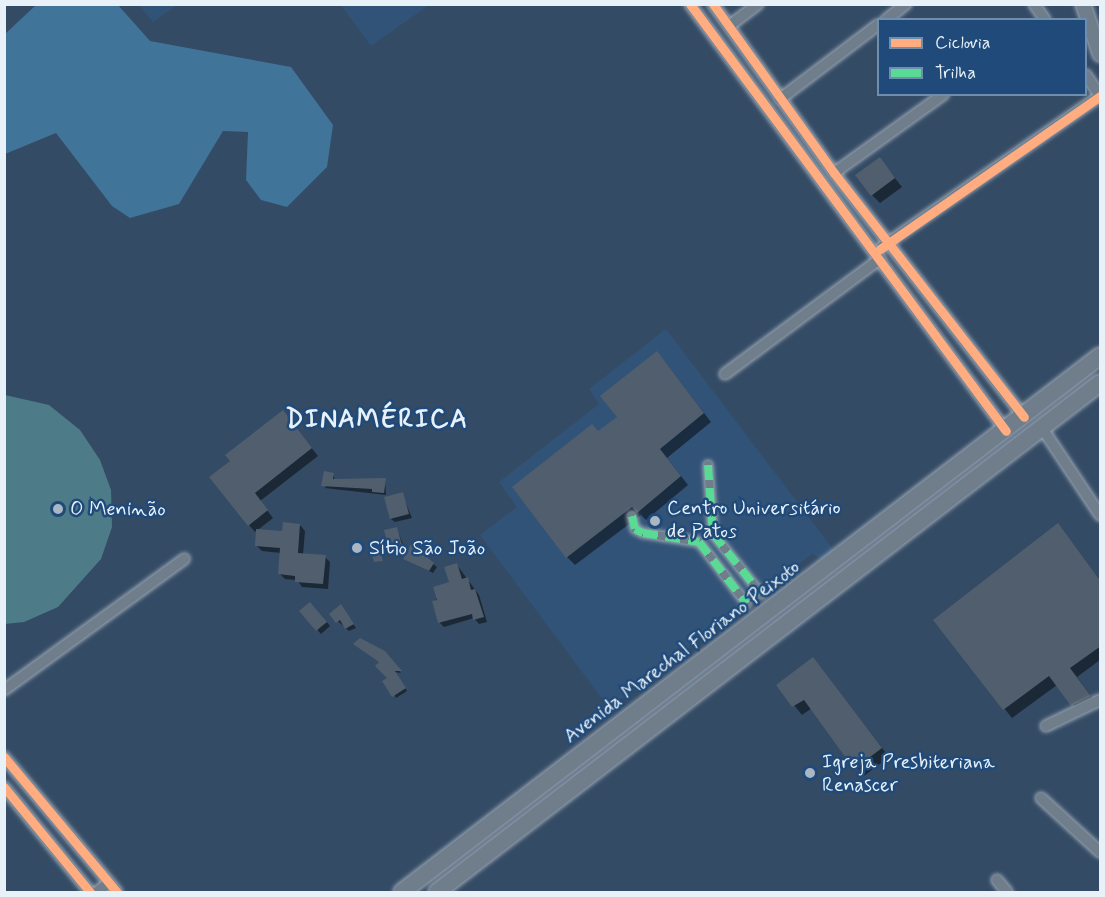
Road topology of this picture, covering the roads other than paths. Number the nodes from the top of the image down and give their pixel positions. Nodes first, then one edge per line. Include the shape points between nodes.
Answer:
1 (690, 4) edge
2 (713, 4) edge
3 (758, 4) edge
4 (906, 4) edge
5 (1034, 4) edge
6 (1083, 4) edge
7 (888, 18) edge
8 (1044, 18) edge
9 (729, 26) junction
10 (877, 26) edge
11 (1101, 54) edge
12 (1087, 76) edge
13 (941, 96) edge
14 (1101, 96) edge
15 (780, 99) junction
16 (822, 156) junction
17 (811, 165) junction
18 (834, 173) junction
19 (888, 243) junction
20 (877, 256) junction
21 (1101, 356) edge
22 (725, 374) dead end
23 (1101, 383) edge
24 (1024, 417) junction
25 (1042, 428) junction
26 (1006, 431) junction
27 (708, 465) dead end
28 (1101, 515) edge
29 (632, 516) dead end
30 (184, 559) dead end
31 (761, 594) dead end
32 (747, 604) dead end
33 (4, 690) edge
34 (1101, 700) edge
35 (1046, 726) dead end
36 (4, 757) edge
37 (4, 788) edge
38 (1041, 798) dead end
39 (1101, 852) edge
40 (997, 880) dead end
41 (109, 883) junction
42 (90, 892) edge
43 (97, 892) edge
44 (117, 892) edge
45 (402, 892) edge
46 (437, 892) edge
47 (1006, 892) edge

1 - 17 street
2 - 9 street
3 - 9 street
4 - 7 street
5 - 8 street
6 - 11 street
9 - 15 street
10 - 15 street
12 - 14 street
13 - 18 street
14 - 19 street
15 - 16 street
16 - 17 street
16 - 18 street
17 - 20 street
18 - 19 street
19 - 20 street
19 - 24 street
20 - 22 street
20 - 26 street
21 - 24 main road, Avenida Marechal Floriano Peixoto
23 - 25 main road, Avenida Marechal Floriano Peixoto
24 - 26 main road, Avenida Marechal Floriano Peixoto
25 - 28 street
25 - 46 main road, Avenida Marechal Floriano Peixoto
26 - 45 main road, Avenida Marechal Floriano Peixoto
27 - 31 street via 713,534
29 - 32 street via 634,529 643,533 699,542
30 - 33 street
34 - 35 street
36 - 41 street
37 - 42 street
38 - 39 street
40 - 47 street
41 - 43 street
41 - 44 street

